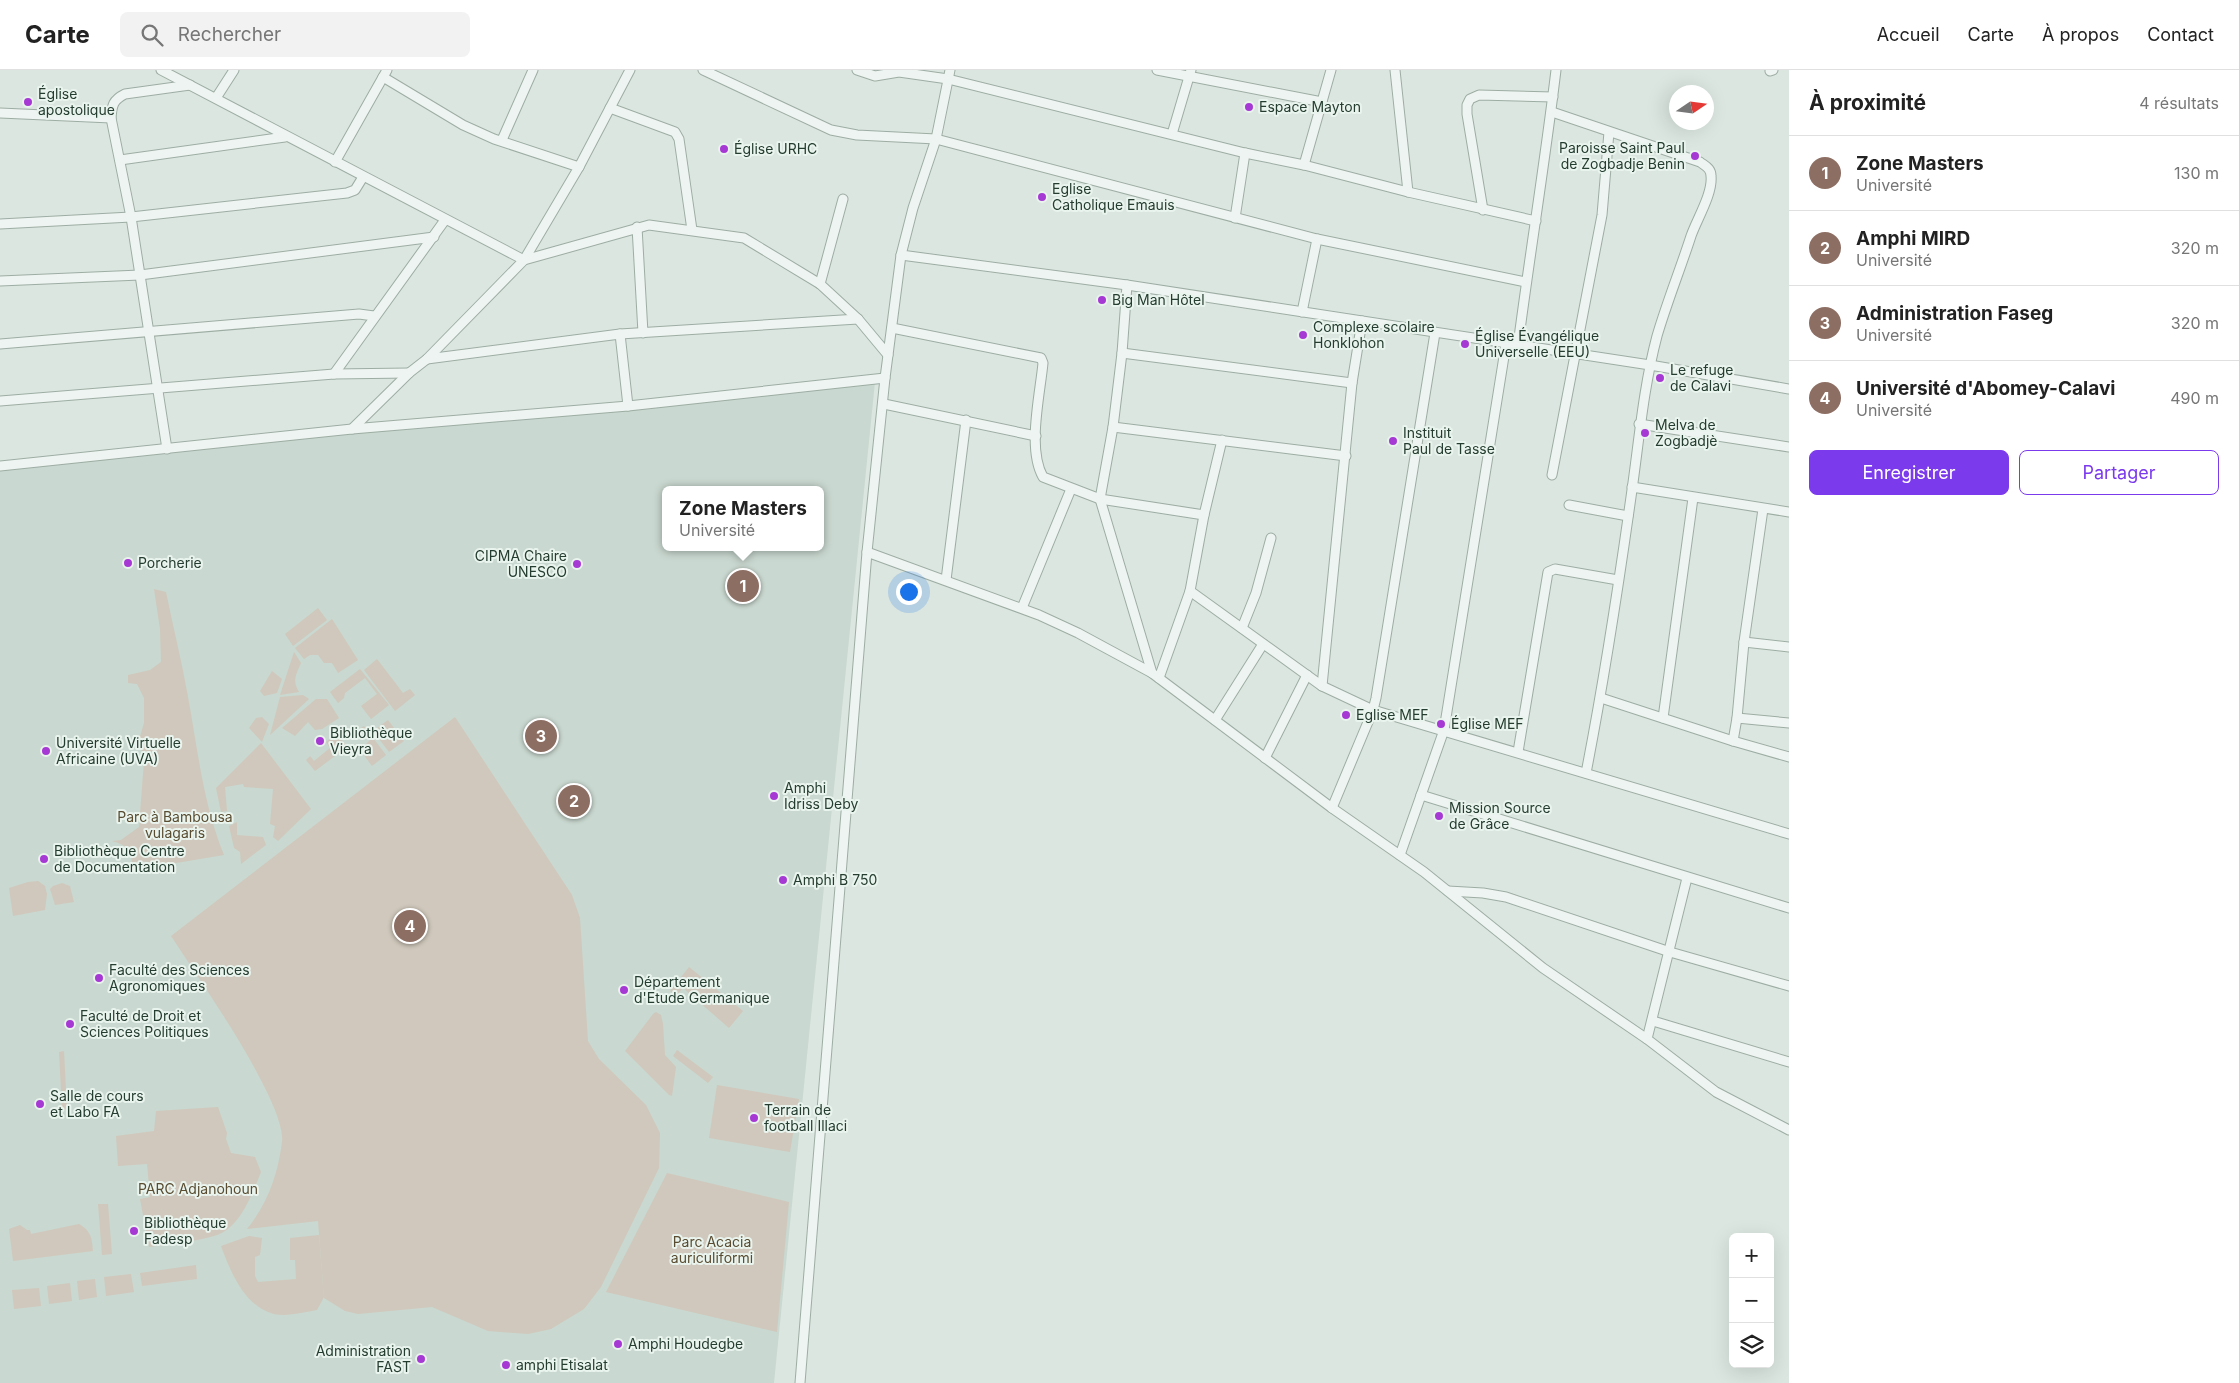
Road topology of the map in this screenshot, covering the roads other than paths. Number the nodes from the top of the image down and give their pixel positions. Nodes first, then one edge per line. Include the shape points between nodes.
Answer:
1 (161, 70) edge
2 (234, 70) edge
3 (533, 70) edge
4 (630, 70) edge
5 (703, 70) edge
6 (856, 70) edge
7 (1157, 70) edge
8 (1331, 70) edge
9 (1395, 70) edge
10 (1556, 70) edge
11 (385, 74) edge
12 (949, 74) edge
13 (1189, 74) edge
14 (190, 86) junction
15 (1553, 97) junction
16 (216, 98) junction
17 (1322, 102) junction
18 (610, 108) junction
19 (1552, 112) junction
20 (0, 113) edge
21 (111, 118) junction
22 (1609, 132) junction
23 (1172, 134) junction
24 (285, 137) junction
25 (936, 139) junction
26 (502, 140) junction
27 (1245, 153) junction
28 (120, 160) junction
29 (335, 162) junction
30 (1304, 165) junction
31 (579, 167) junction
32 (363, 177) junction
33 (1408, 192) junction
34 (843, 199) dead end
35 (1483, 210) junction
36 (131, 217) junction
37 (1235, 218) junction
38 (446, 220) junction
39 (1536, 221) junction
40 (0, 224) edge
41 (637, 226) junction
42 (692, 230) junction
43 (434, 237) junction
44 (1317, 239) junction
45 (901, 255) junction
46 (524, 260) junction
47 (140, 275) junction
48 (0, 281) edge
49 (1526, 282) junction
50 (820, 284) junction
51 (1127, 285) junction
52 (1302, 312) junction
53 (374, 316) junction
54 (858, 319) junction
55 (1362, 321) junction
56 (892, 328) junction
57 (150, 332) junction
58 (643, 333) junction
59 (1435, 333) junction
60 (620, 334) junction
61 (0, 344) edge
62 (1506, 344) junction
63 (1518, 345) junction
64 (1122, 353) junction
65 (1574, 354) junction
66 (888, 356) junction
67 (427, 359) junction
68 (1650, 365) junction
69 (409, 373) junction
70 (334, 374) junction
71 (885, 378) junction
72 (1352, 383) junction
73 (1789, 389) edge
74 (159, 390) junction
75 (0, 401) edge
76 (884, 404) junction
77 (628, 406) junction
78 (966, 420) junction
79 (1639, 424) junction
80 (1113, 427) junction
81 (352, 429) junction
82 (1036, 436) junction
83 (1222, 440) junction
84 (1789, 447) edge
85 (167, 449) junction
86 (1346, 456) junction
87 (0, 466) edge
88 (1552, 474) dead end
89 (1632, 486) junction
90 (1071, 489) junction
91 (1693, 498) junction
92 (1100, 499) junction
93 (1569, 505) dead end
94 (1763, 509) junction
95 (1789, 512) edge
96 (1204, 514) junction
97 (1628, 516) junction
98 (1271, 538) dead end
99 (867, 552) junction
100 (946, 580) junction
101 (1618, 580) junction
102 (1190, 591) junction
103 (1022, 608) junction
104 (1242, 628) junction
105 (1744, 642) junction
106 (1263, 644) junction
107 (1789, 647) edge
108 (1307, 675) junction
109 (1155, 676) junction
110 (1322, 686) junction
111 (1601, 698) junction
112 (1373, 710) junction
113 (1662, 718) junction
114 (1737, 718) junction
115 (1215, 720) junction
116 (1789, 723) edge
117 (1444, 730) junction
118 (1733, 741) junction
119 (1518, 752) junction
120 (1789, 757) edge
121 (1265, 758) junction
122 (1586, 773) junction
123 (1421, 795) junction
124 (1332, 808) junction
125 (1789, 834) edge
126 (1400, 855) junction
127 (1687, 878) junction
128 (1448, 891) junction
129 (1789, 908) edge
130 (1670, 952) junction
131 (1789, 986) edge
132 (1653, 1021) junction
133 (1647, 1040) junction
134 (1789, 1062) edge
135 (1789, 1130) edge
136 (800, 1383) edge

1 - 14 street
2 - 16 street
3 - 26 street
4 - 18 street
5 - 25 street via 831,130 858,135
6 - 12 street via 875,76 899,72
7 - 13 street
8 - 17 street
9 - 33 street
10 - 15 street
11 - 26 street via 462,125
11 - 29 street
12 - 23 street
12 - 25 street
13 - 17 street
13 - 23 street
14 - 16 street
14 - 21 street via 125,94 112,105
15 - 19 street
15 - 35 street via 1479,95 1470,99 1467,114
16 - 24 street
17 - 30 street
18 - 31 street
18 - 42 street via 675,132 679,139
19 - 22 street
19 - 39 street
20 - 21 street
21 - 28 street
22 - 65 street via 1602,215
22 - 68 street via 1700,162 1710,169 1712,177 1702,214 1666,307
23 - 27 street
24 - 28 street
24 - 29 street
25 - 37 street
25 - 45 street
26 - 31 street
27 - 30 street
27 - 37 street
28 - 36 street
29 - 32 street
30 - 33 street
31 - 46 street
32 - 36 street via 355,190 347,193
32 - 38 street
33 - 35 street
34 - 50 street
35 - 39 street
36 - 40 street
36 - 47 street
37 - 44 street
38 - 43 street
38 - 46 street
39 - 49 street
41 - 42 street via 661,225
41 - 46 street
41 - 58 street
42 - 50 street via 751,241
43 - 47 street
43 - 53 street
44 - 49 street
44 - 52 street
45 - 51 street
45 - 56 street
46 - 67 street
47 - 48 street
47 - 57 street
49 - 63 street
50 - 54 street
51 - 52 street
51 - 64 street
52 - 55 street
53 - 57 street via 359,314
53 - 70 street
54 - 58 street
54 - 66 street
55 - 59 street
55 - 72 street
56 - 66 street
56 - 82 street via 1041,358
57 - 61 street
57 - 74 street
58 - 60 street
59 - 62 street
59 - 112 street
60 - 67 street
60 - 77 street
62 - 63 street
62 - 117 street
63 - 65 street
64 - 72 street
64 - 80 street
65 - 68 street
65 - 88 street
66 - 71 street
67 - 69 street
68 - 73 street
68 - 79 street
69 - 70 street
69 - 81 street
70 - 74 street
71 - 76 street
71 - 77 street
72 - 86 street
74 - 75 street
74 - 85 street
76 - 78 street
76 - 99 street
77 - 81 street
78 - 82 street
78 - 100 street
79 - 84 street
79 - 89 street
80 - 83 street
80 - 92 street
81 - 85 street
82 - 90 street via 1037,468 1043,478
83 - 86 street
83 - 96 street
85 - 87 street
86 - 110 street
89 - 91 street
89 - 97 street
90 - 92 street
90 - 103 street
91 - 94 street
91 - 113 street
92 - 96 street
92 - 109 street
93 - 97 street
94 - 95 street
94 - 105 street
96 - 102 street
97 - 101 street
98 - 104 street via 1256,593
99 - 100 street
99 - 136 street
100 - 103 street
101 - 111 street
101 - 119 street via 1555,569 1548,572
102 - 104 street
102 - 109 street
103 - 109 street via 1078,632
104 - 106 street
105 - 107 street
105 - 114 street
106 - 108 street
106 - 115 street
108 - 110 street
108 - 121 street
109 - 115 street
110 - 112 street
111 - 113 street
111 - 122 street
112 - 117 street
112 - 124 street
113 - 118 street
114 - 116 street
114 - 118 street
115 - 121 street
117 - 119 street
117 - 123 street
118 - 120 street
119 - 122 street
121 - 124 street
122 - 125 street
123 - 126 street
123 - 127 street
124 - 126 street
126 - 128 street
127 - 129 street
127 - 130 street
128 - 130 street via 1506,897
128 - 133 street via 1543,968
130 - 131 street
130 - 132 street
132 - 133 street
132 - 134 street
133 - 135 street via 1716,1092

